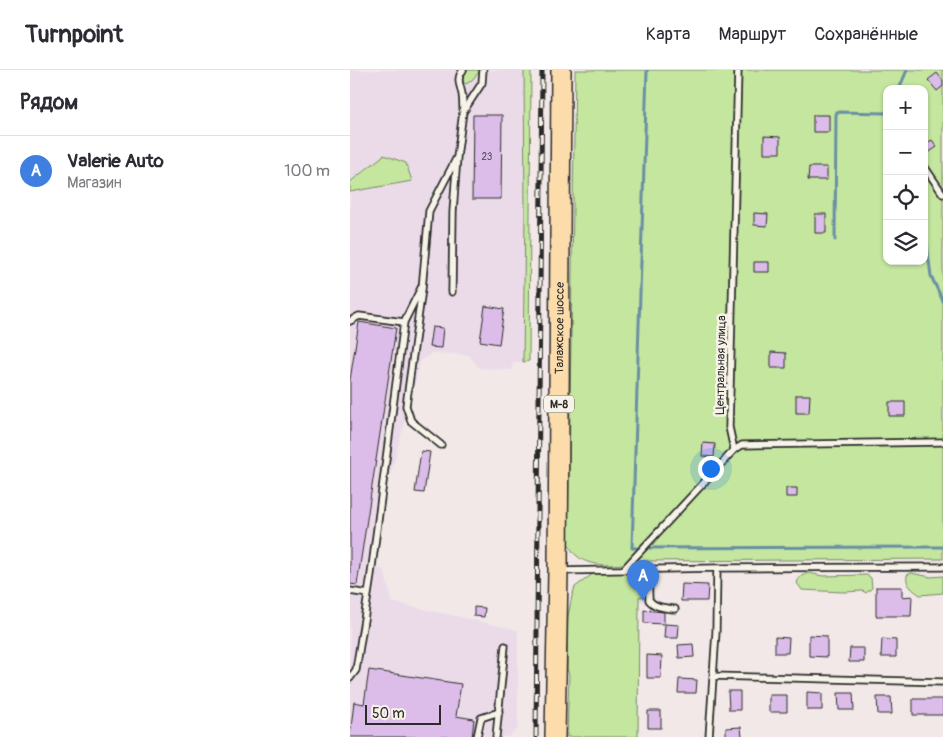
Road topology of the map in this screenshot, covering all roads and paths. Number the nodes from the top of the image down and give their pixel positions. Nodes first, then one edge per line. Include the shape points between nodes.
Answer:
1 (463, 70) edge
2 (483, 70) edge
3 (561, 70) edge
4 (738, 70) edge
5 (464, 112) junction
6 (456, 157) junction
7 (928, 172) edge
8 (943, 194) edge
9 (422, 286) junction
10 (452, 292) dead end
11 (350, 321) edge
12 (404, 322) junction
13 (943, 442) edge
14 (441, 445) dead end
15 (734, 450) junction
16 (943, 567) edge
17 (718, 568) junction
18 (623, 570) junction
19 (648, 570) junction
20 (558, 571) junction
21 (350, 591) edge
22 (368, 594) junction
23 (675, 609) dead end
24 (505, 646) dead end
25 (713, 676) junction
26 (350, 678) edge
27 (943, 682) edge
28 (499, 712) junction
29 (477, 737) edge
30 (496, 737) edge
31 (554, 737) edge
32 (709, 737) edge

1 - 5 lane via 458,76
2 - 5 lane via 482,83
3 - 20 main road, Талажское шоссе / М-8
4 - 15 lane, Центральная улица via 729,427
5 - 6 lane
6 - 9 lane via 429,212
6 - 10 lane
7 - 8 lane
9 - 12 lane
9 - 14 lane via 406,406 411,420
11 - 12 lane via 359,316
12 - 22 lane
13 - 15 lane via 742,445
15 - 18 lane
16 - 17 lane
17 - 19 lane
17 - 25 lane
18 - 19 lane
18 - 20 lane
19 - 23 lane via 649,600 652,604
20 - 31 main road, Талажское шоссе / М-8
21 - 22 lane
22 - 26 lane via 356,670
24 - 28 lane
25 - 27 lane
25 - 32 lane
28 - 29 lane via 481,718
28 - 30 lane

